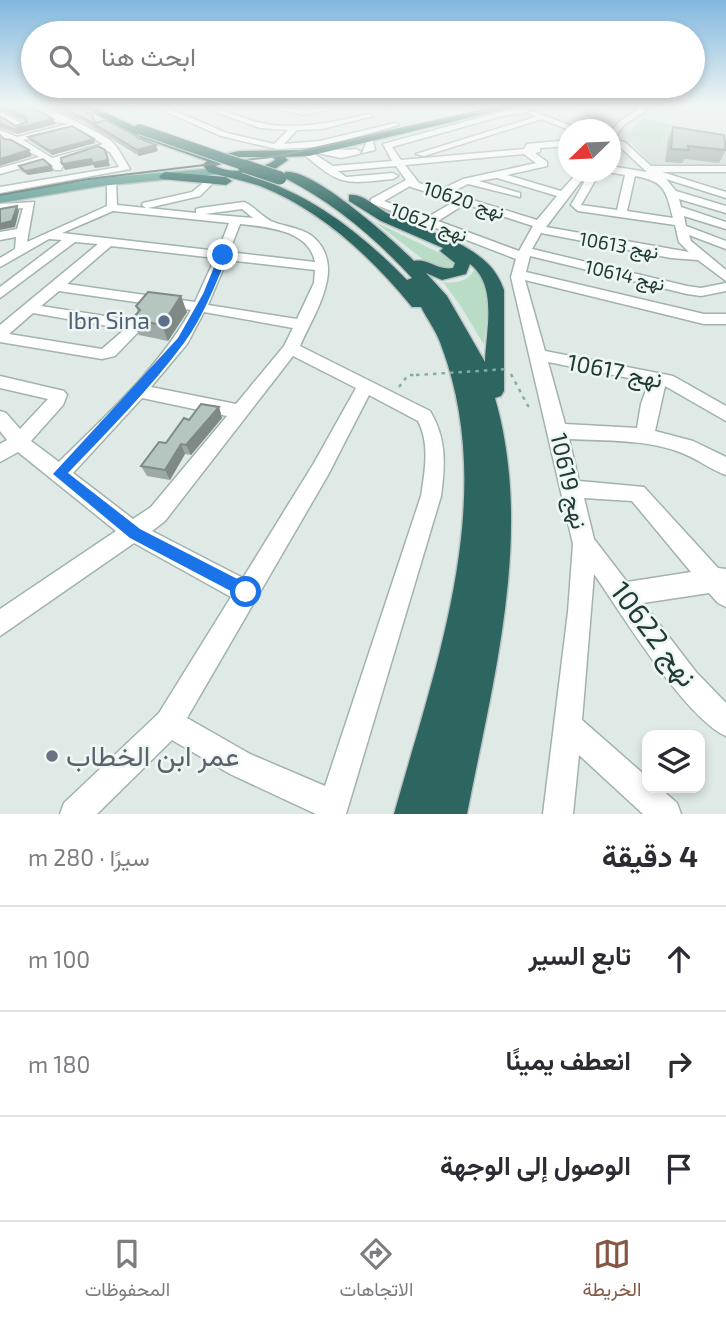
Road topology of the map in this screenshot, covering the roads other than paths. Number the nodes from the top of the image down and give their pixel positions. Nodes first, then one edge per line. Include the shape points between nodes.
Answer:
1 (23, 144) edge
2 (109, 144) edge
3 (161, 144) edge
4 (208, 144) edge
5 (251, 144) edge
6 (288, 144) edge
7 (311, 144) edge
8 (352, 144) edge
9 (378, 144) edge
10 (392, 144) edge
11 (455, 144) edge
12 (513, 144) edge
13 (542, 144) edge
14 (621, 144) edge
15 (364, 149) junction
16 (529, 149) junction
17 (317, 154) junction
18 (558, 155) edge
19 (463, 158) junction
20 (49, 160) junction
21 (192, 160) junction
22 (401, 161) junction
23 (279, 163) junction
24 (216, 169) junction
25 (688, 169) junction
26 (726, 169) edge
27 (621, 170) edge
28 (0, 171) edge
29 (631, 172) junction
30 (653, 173) junction
31 (112, 174) junction
32 (326, 174) junction
33 (496, 174) junction
34 (59, 175) junction
35 (165, 176) joint
36 (409, 177) junction
37 (142, 178) junction
38 (15, 180) dead end
39 (726, 180) edge
40 (467, 181) junction
41 (575, 182) edge
42 (589, 182) edge
43 (526, 184) junction
44 (0, 190) edge
45 (442, 193) junction
46 (673, 193) junction
47 (516, 195) junction
48 (564, 195) junction
49 (726, 195) edge
50 (0, 199) edge
51 (464, 200) junction
52 (0, 207) edge
53 (120, 208) junction
54 (675, 209) junction
55 (726, 210) edge
56 (498, 211) junction
57 (181, 214) junction
58 (621, 215) junction
59 (236, 220) junction
60 (429, 222) junction
61 (724, 222) edge
62 (267, 223) junction
63 (679, 225) junction
64 (540, 227) junction
65 (22, 232) junction
66 (47, 235) junction
67 (0, 236) edge
68 (72, 238) junction
69 (108, 242) junction
70 (726, 244) edge
71 (21, 248) junction
72 (403, 253) junction
73 (223, 255) junction
74 (699, 256) junction
75 (522, 261) junction
76 (640, 262) junction
77 (0, 263) edge
78 (322, 267) junction
79 (610, 271) junction
80 (726, 277) edge
81 (55, 286) junction
82 (726, 287) edge
83 (0, 294) edge
84 (605, 295) junction
85 (158, 300) junction
86 (30, 308) junction
87 (199, 309) junction
88 (726, 319) edge
89 (302, 325) junction
90 (137, 326) junction
91 (0, 335) edge
92 (450, 344) junction
93 (291, 348) junction
94 (537, 355) junction
95 (659, 378) junction
96 (0, 382) edge
97 (366, 385) junction
98 (138, 391) junction
99 (241, 412) junction
100 (726, 414) edge
101 (0, 418) edge
102 (558, 431) junction
103 (645, 437) junction
104 (19, 442) junction
105 (497, 445) junction
106 (0, 454) edge
107 (722, 458) edge
108 (60, 474) junction
109 (572, 489) junction
110 (135, 533) junction
111 (584, 544) junction
112 (722, 584) edge
113 (246, 592) junction
114 (624, 594) junction
115 (0, 624) edge
116 (726, 722) edge
117 (169, 723) junction
118 (566, 724) junction
119 (332, 809) edge
120 (75, 814) edge
121 (413, 814) edge
122 (448, 814) edge
123 (558, 814) edge
124 (666, 814) edge

1 - 20 street
2 - 44 street via 125,169
3 - 21 highway
4 - 23 highway, bridge
5 - 23 street
6 - 23 street
7 - 23 street
8 - 23 highway
9 - 15 highway
10 - 22 street via 386,147
11 - 22 street
12 - 16 street
13 - 16 street
14 - 30 street
15 - 17 highway
15 - 17 street via 341,156
16 - 18 street
16 - 19 street
16 - 22 street
16 - 33 street via 544,164
17 - 23 highway
17 - 32 highway via 307,160 309,167
19 - 22 street
19 - 33 street
20 - 28 street
20 - 31 street via 70,151 104,146 117,164
20 - 34 street via 58,165
21 - 24 main road
21 - 37 main road
22 - 32 street
22 - 36 street, نهج 10620
23 - 24 highway
23 - 24 highway via 245,153
23 - 32 highway
23 - 72 highway
23 - 72 highway via 374,217 456,255 464,265 456,273 442,275
23 - 92 highway via 390,256 423,294
24 - 35 highway
24 - 53 street via 192,195
24 - 92 highway via 274,188 325,218 379,260
25 - 26 street
25 - 30 street
25 - 39 street
27 - 29 street
29 - 30 street
29 - 58 street
30 - 46 street
30 - 49 street
31 - 34 street
31 - 37 main road
31 - 50 main road
31 - 53 street
32 - 36 street via 346,180
32 - 105 highway via 377,213 469,256 491,277 496,290
33 - 40 street
33 - 43 street
34 - 38 street
35 - 37 main road
36 - 45 street, نهج 10620 via 415,185
36 - 60 street, نهج 10621 via 375,201
40 - 45 street
40 - 47 street
41 - 48 street
42 - 58 street via 576,206
43 - 47 street
43 - 48 street
45 - 51 street, نهج 10620
46 - 54 street
46 - 55 street
47 - 56 street
48 - 64 street
51 - 56 street, نهج 10620
51 - 60 street
52 - 65 street via 30,204
53 - 57 street
53 - 66 street
54 - 61 street
54 - 63 street
56 - 64 street, نهج 10620
57 - 59 street
57 - 62 street via 244,205
58 - 63 street
59 - 62 street
59 - 73 street
60 - 75 street, نهج 10621
62 - 78 street via 309,240
63 - 70 street
63 - 74 street via 685,242
64 - 75 street
64 - 76 street, نهج 10613
65 - 67 street
65 - 71 street
66 - 68 street
66 - 71 street
68 - 69 street
68 - 83 street
69 - 73 street
69 - 81 street
71 - 77 street
72 - 105 highway via 434,287 470,345 487,392
73 - 78 street
73 - 87 street
74 - 76 street, نهج 10613 via 671,254
74 - 80 street
75 - 79 street, نهج 10614
75 - 84 street
75 - 94 street, نهج 10619
76 - 79 street, نهج 10614
76 - 82 street, نهج 10614 via 696,291
78 - 89 street via 321,283
79 - 84 street
81 - 85 street
81 - 86 street
84 - 88 street via 704,319
85 - 87 street
85 - 90 street
86 - 90 street
86 - 91 street
87 - 89 street
87 - 98 street via 182,340
89 - 93 street
90 - 91 street via 103,354
92 - 121 highway via 465,384 479,481 469,589
93 - 97 street
93 - 99 street
94 - 95 street, نهج 10617
94 - 102 street, نهج 10619
95 - 100 street, نهج 10617
95 - 103 street
96 - 104 street via 58,395
97 - 113 street via 321,470
97 - 119 street via 424,416 433,434 435,470 431,496
98 - 99 street
98 - 108 street
99 - 110 street via 158,514
101 - 104 street
102 - 103 street
102 - 109 street, نهج 10619
103 - 107 street via 673,440
104 - 106 street
104 - 108 street
105 - 122 highway via 500,525 493,597
108 - 110 street
109 - 111 street, نهج 10619
109 - 112 street via 637,493
110 - 113 street
110 - 115 street
111 - 114 street, نهج 10622
111 - 118 street, نهج 10619
112 - 114 street
113 - 117 street
114 - 116 street, نهج 10622 via 671,664
117 - 119 street
117 - 120 street
118 - 123 street, نهج 10619
118 - 124 street

